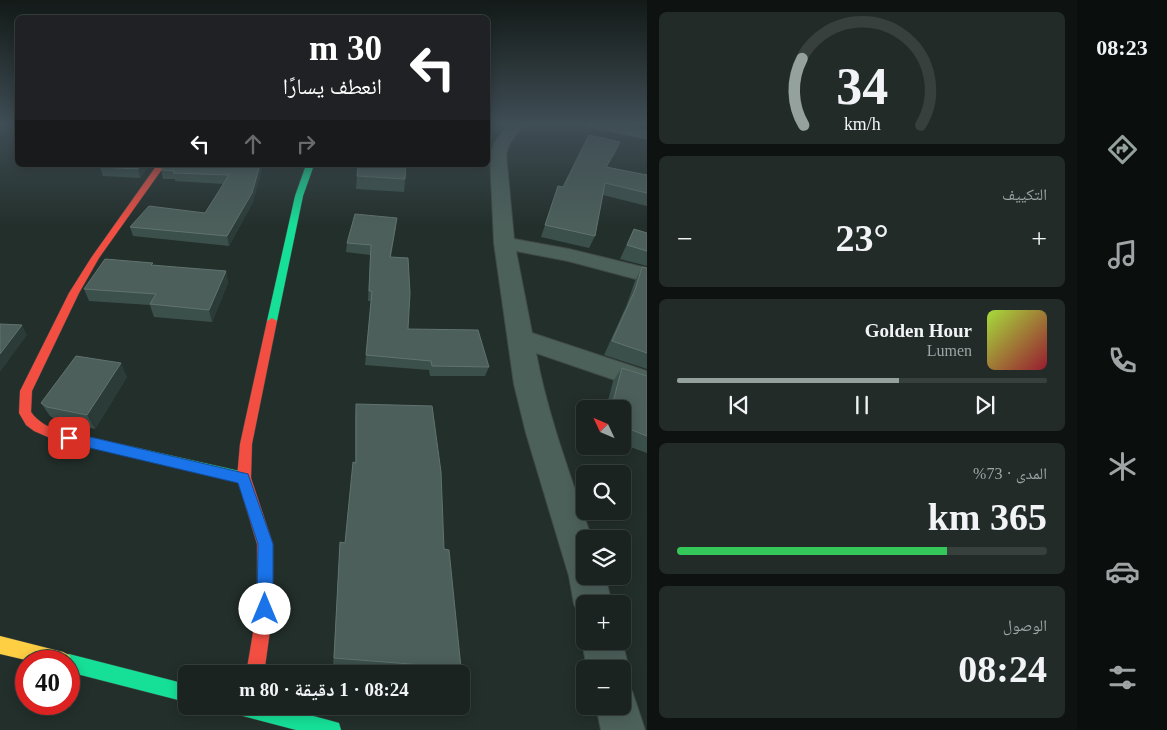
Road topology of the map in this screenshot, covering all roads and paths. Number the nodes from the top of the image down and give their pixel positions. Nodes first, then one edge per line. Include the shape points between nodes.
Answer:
1 (493, 163) edge
2 (160, 167) edge
3 (309, 167) edge
4 (504, 243) junction
5 (647, 275) edge
6 (522, 339) junction
7 (647, 381) edge
8 (244, 478) junction
9 (576, 543) edge
10 (0, 645) edge
11 (20, 650) edge
12 (255, 665) edge
13 (80, 666) edge
14 (178, 691) edge
15 (292, 715) edge
16 (619, 715) edge
17 (332, 730) edge
18 (622, 730) edge

1 - 4 street
2 - 8 street via 74,293 26,391 23,409 30,423 50,433
3 - 8 street via 299,196 248,435
4 - 5 street
4 - 6 street
6 - 7 street
6 - 9 street via 528,384
8 - 12 street via 265,544 265,609
10 - 11 street
13 - 14 street
15 - 17 street
16 - 18 street

